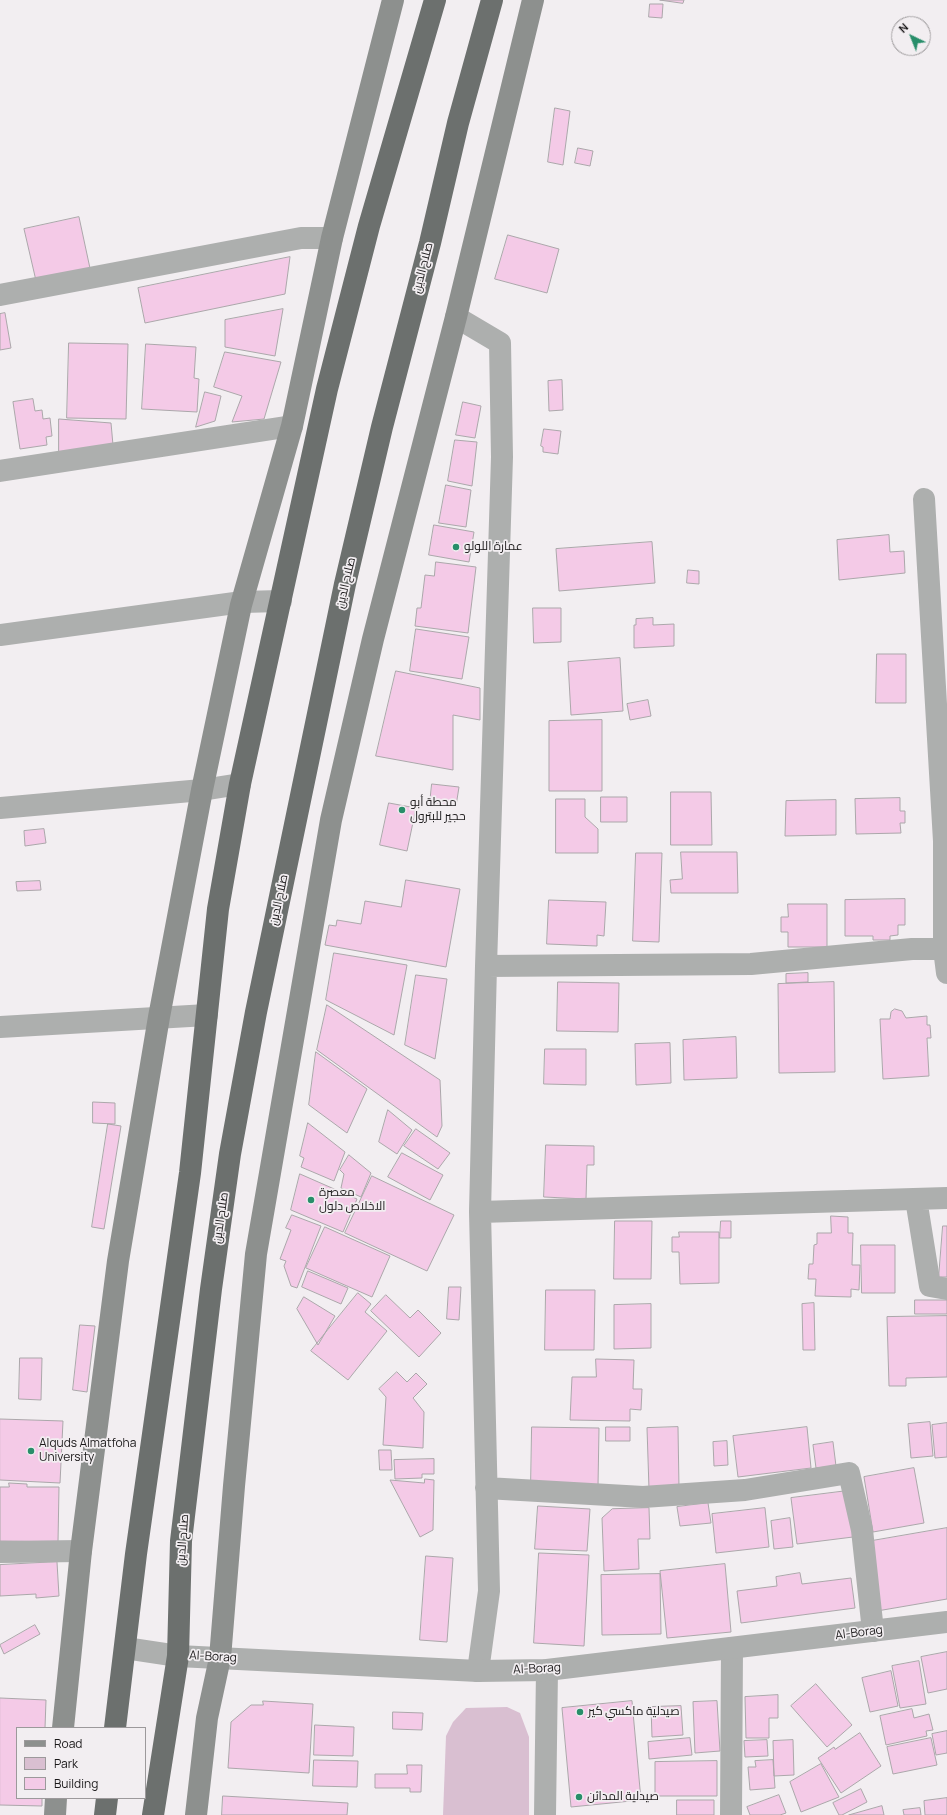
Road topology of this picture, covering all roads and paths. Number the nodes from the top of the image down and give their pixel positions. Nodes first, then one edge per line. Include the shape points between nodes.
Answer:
1 (393, 0) edge
2 (435, 0) edge
3 (492, 0) edge
4 (534, 0) edge
5 (332, 238) junction
6 (0, 295) edge
7 (456, 317) junction
8 (292, 426) junction
9 (0, 471) edge
10 (924, 499) dead end
11 (281, 601) junction
12 (242, 602) junction
13 (0, 635) edge
14 (240, 784) junction
15 (202, 790) junction
16 (0, 808) edge
17 (944, 948) junction
18 (486, 966) junction
19 (947, 973) edge
20 (207, 1015) junction
21 (159, 1017) junction
22 (0, 1027) edge
23 (947, 1198) edge
24 (916, 1199) junction
25 (480, 1212) junction
26 (947, 1289) edge
27 (486, 1488) junction
28 (81, 1551) junction
29 (0, 1552) edge
30 (947, 1622) edge
31 (873, 1631) junction
32 (125, 1648) junction
33 (732, 1648) junction
34 (178, 1656) junction
35 (220, 1658) junction
36 (547, 1670) junction
37 (478, 1671) junction
38 (63, 1727) edge
39 (115, 1727) edge
40 (56, 1799) edge
41 (107, 1799) edge
42 (55, 1815) edge
43 (105, 1815) edge
44 (153, 1815) edge
45 (196, 1815) edge
46 (545, 1815) edge
47 (731, 1815) edge

1 - 5 main road
2 - 11 highway via 369,226 327,389
3 - 34 highway, صلاح الدين via 458,123 345,584 256,1012 230,1154 210,1297 181,1541
4 - 7 main road
5 - 6 street via 301,238
5 - 8 main road
7 - 18 street via 500,343 502,457
7 - 35 main road via 373,639 331,820 256,1254
8 - 9 street
8 - 12 main road
10 - 17 street via 944,841
11 - 12 street
11 - 14 highway
12 - 13 street
12 - 15 main road
14 - 15 street
14 - 20 highway via 218,909
15 - 16 street
15 - 21 main road
17 - 18 street via 751,964
17 - 19 street
18 - 25 street
20 - 21 street
20 - 32 highway via 190,1173
21 - 22 street
21 - 28 main road via 118,1261
23 - 24 street
24 - 25 street
24 - 26 street via 930,1286
25 - 27 street
27 - 31 street via 643,1497 745,1490 849,1473 862,1530
27 - 37 street via 489,1591
28 - 29 street
28 - 38 main road
30 - 31 street, Al-Borag
31 - 33 street, Al-Borag
32 - 34 street, Al-Borag
32 - 39 highway
33 - 36 street, Al-Borag
33 - 47 street
34 - 35 street, Al-Borag
34 - 44 highway, صلاح الدين
35 - 37 street, Al-Borag
35 - 45 main road via 207,1718
36 - 37 street, Al-Borag
36 - 46 street
40 - 42 main road
41 - 43 highway

